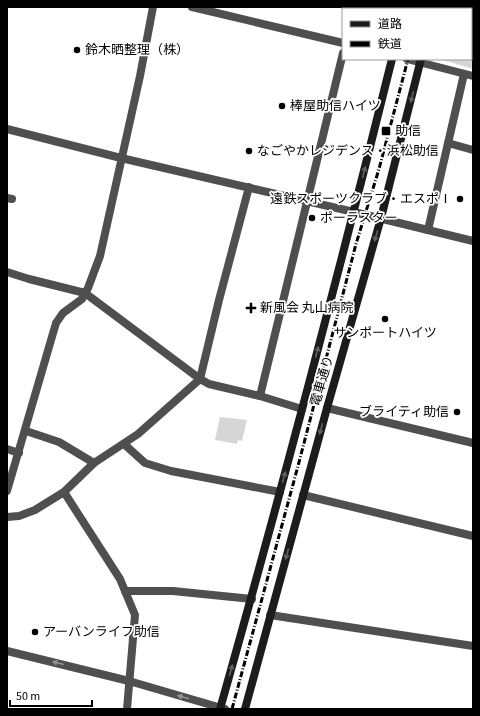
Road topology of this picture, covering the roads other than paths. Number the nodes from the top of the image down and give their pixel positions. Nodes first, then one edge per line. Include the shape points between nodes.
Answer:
1 (153, 7) edge
2 (192, 7) edge
3 (342, 43) edge
4 (342, 57) edge
5 (392, 60) edge
6 (421, 61) edge
7 (464, 74) junction
8 (473, 76) edge
9 (7, 129) edge
10 (448, 143) junction
11 (473, 150) edge
12 (121, 158) junction
13 (249, 187) junction
14 (308, 201) junction
15 (354, 212) junction
16 (381, 218) junction
17 (428, 230) junction
18 (473, 241) edge
19 (7, 272) edge
20 (85, 293) junction
21 (200, 379) junction
22 (260, 396) junction
23 (327, 408) junction
24 (302, 409) junction
25 (26, 431) junction
26 (473, 443) edge
27 (124, 444) junction
28 (7, 449) edge
29 (19, 453) junction
30 (94, 463) junction
31 (7, 491) edge
32 (64, 492) junction
33 (280, 492) junction
34 (303, 495) junction
35 (7, 516) edge
36 (473, 536) edge
37 (125, 591) junction
38 (252, 599) junction
39 (270, 615) junction
40 (473, 646) edge
41 (7, 651) edge
42 (129, 681) junction
43 (127, 709) edge
44 (222, 709) edge
45 (245, 709) edge

1 - 12 street
2 - 3 street
4 - 14 street
15 -> 5 street, 電車通り
6 - 7 street
6 -> 16 street, 電車通り
7 - 8 street
7 - 10 street
9 - 12 street
10 - 11 street
10 - 17 street
12 - 13 street
12 - 20 street via 100,256
13 - 14 street
13 - 21 street
14 - 15 street
14 - 22 street
15 - 16 street
24 -> 15 street, 電車通り
16 - 17 street
16 -> 23 street, 電車通り
17 - 18 street
19 - 20 street
20 - 21 street
20 - 25 street via 82,299 63,313 56,323
21 - 22 street via 209,384
21 - 27 street
22 - 24 street
23 - 26 street
23 -> 34 street, 電車通り
33 -> 24 street, 電車通り
25 - 29 street
25 - 30 street via 59,442
27 - 30 street
27 - 33 street via 145,464 171,472
28 - 29 street
29 - 31 street
30 - 32 street
32 - 35 street via 35,510 19,516
32 - 37 street
33 - 38 street, 電車通り
34 - 36 street
34 -> 39 street, 電車通り
37 - 38 street via 174,591
37 - 42 street via 135,615
44 -> 38 street, 電車通り
39 - 40 street
39 - 45 street, 電車通り
42 -> 41 street
42 - 43 street
44 -> 42 street

